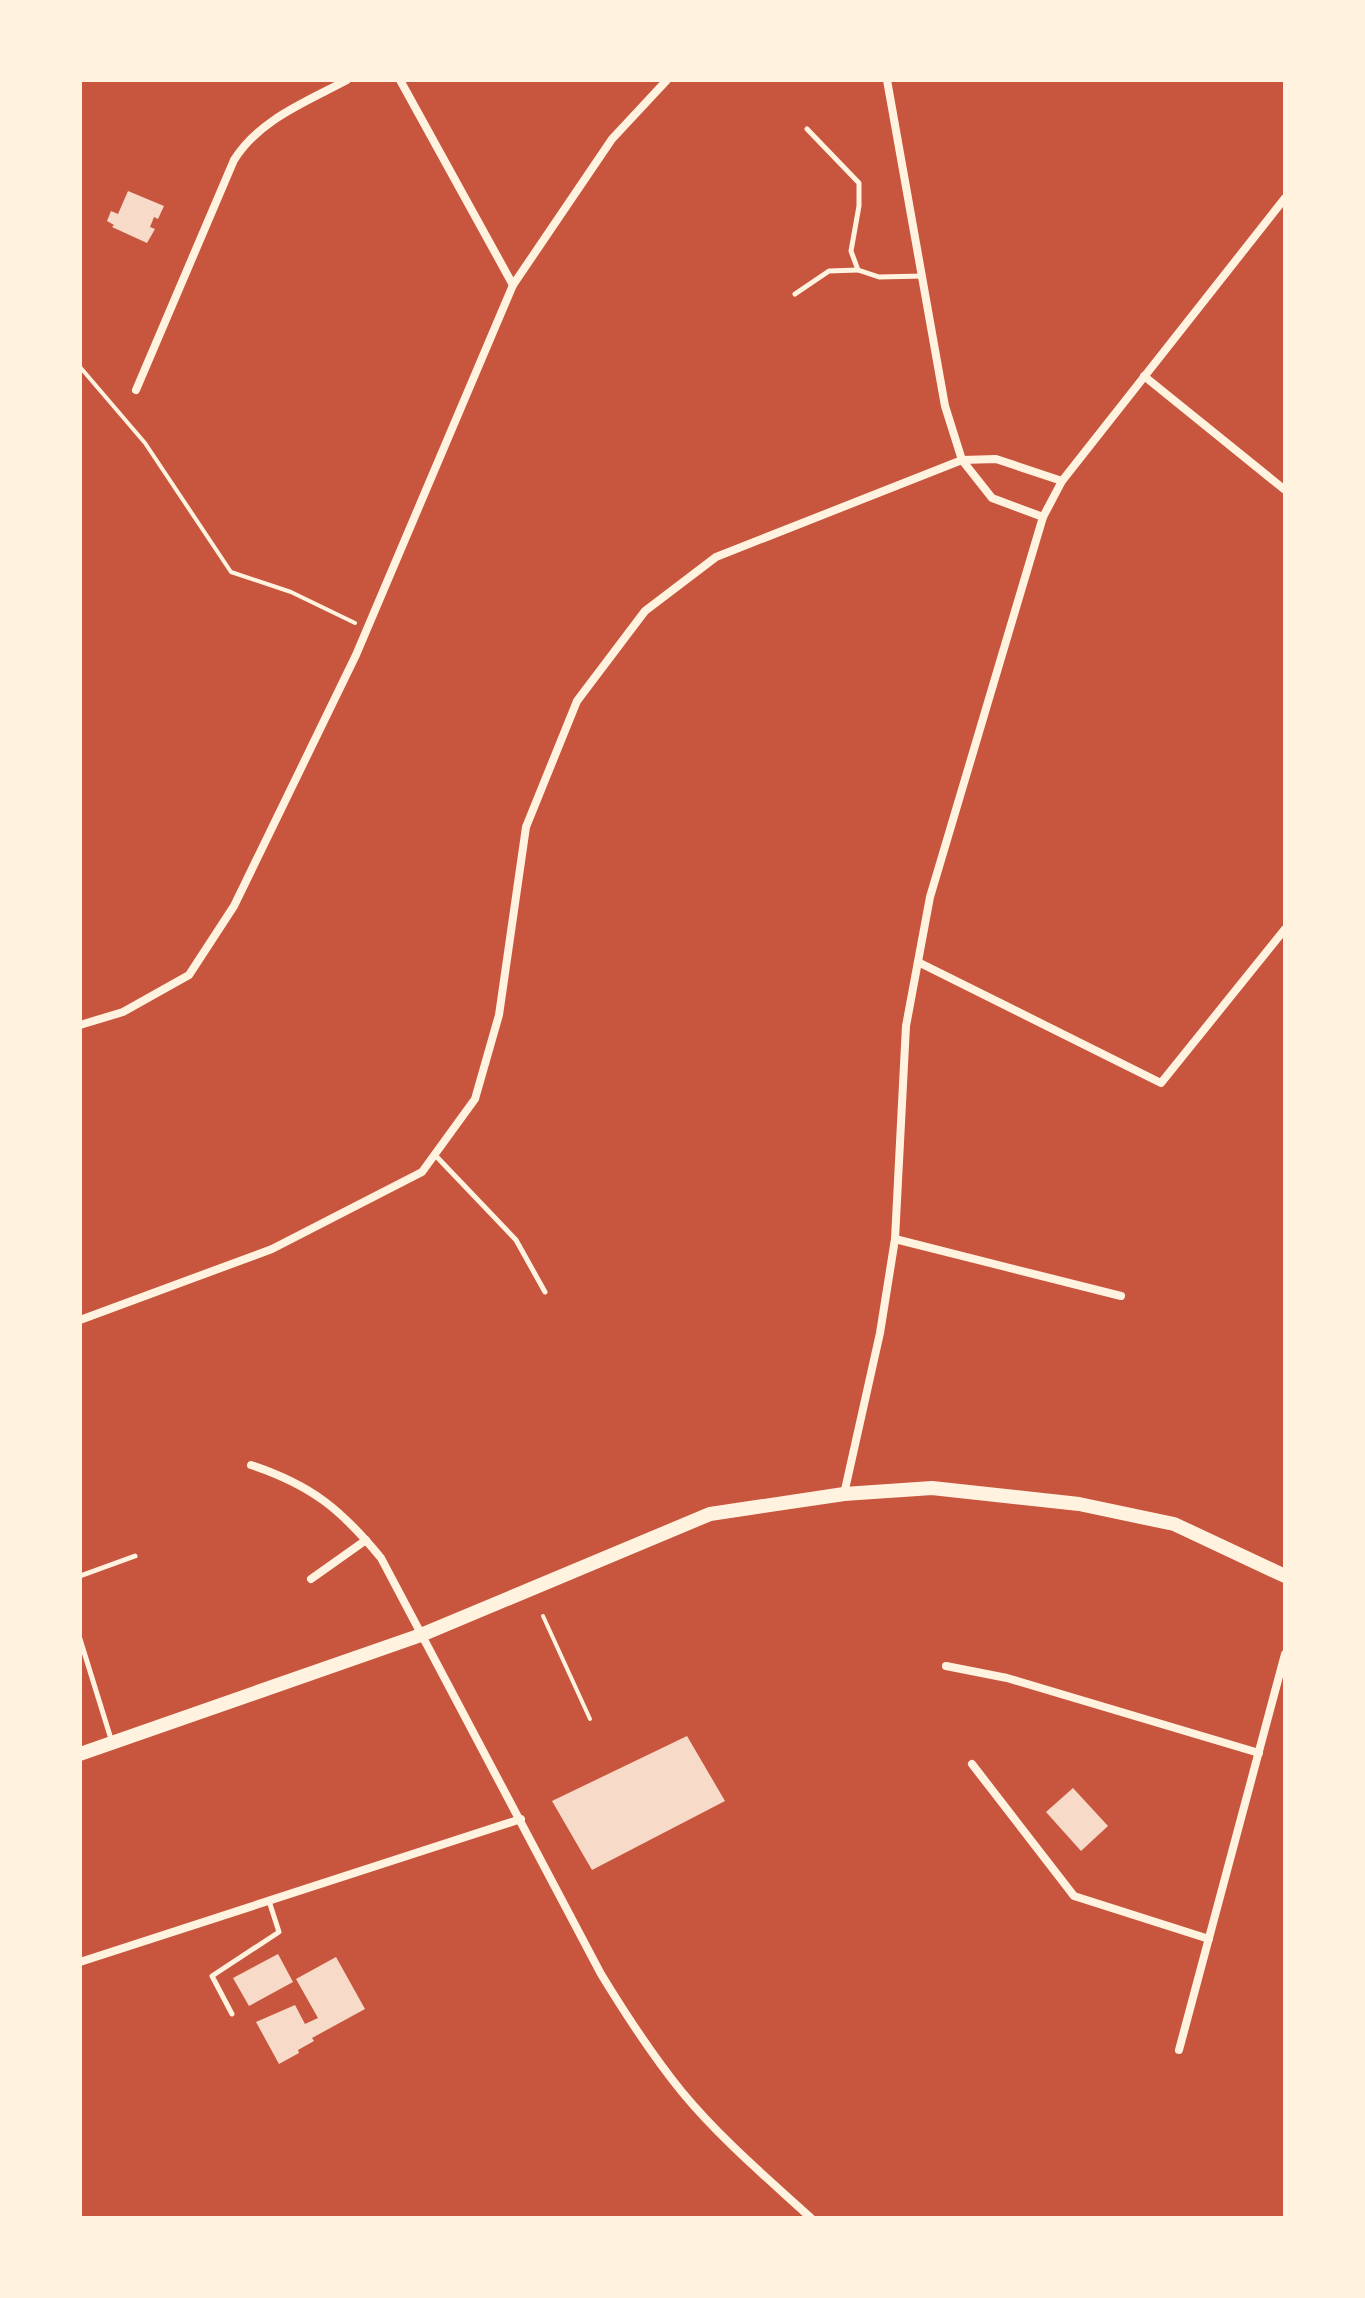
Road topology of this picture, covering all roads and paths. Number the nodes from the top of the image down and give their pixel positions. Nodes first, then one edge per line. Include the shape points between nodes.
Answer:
1 (347, 80) edge
2 (400, 80) edge
3 (667, 80) edge
4 (887, 80) edge
5 (807, 129) dead end
6 (1285, 198) edge
7 (858, 270) junction
8 (924, 276) junction
9 (513, 285) junction
10 (795, 294) dead end
11 (80, 367) edge
12 (1144, 376) junction
13 (136, 390) dead end
14 (962, 460) junction
15 (1062, 481) junction
16 (1285, 490) edge
17 (1043, 517) junction
18 (367, 629) junction
19 (1285, 929) edge
20 (918, 962) junction
21 (80, 1025) edge
22 (435, 1155) junction
23 (895, 1239) junction
24 (545, 1292) dead end
25 (1121, 1296) dead end
26 (80, 1320) edge
27 (251, 1465) dead end
28 (844, 1494) junction
29 (366, 1540) junction
30 (135, 1556) dead end
31 (80, 1576) edge
32 (1285, 1576) edge
33 (311, 1579) dead end
34 (543, 1616) dead end
35 (421, 1635) junction
36 (80, 1639) edge
37 (1285, 1654) edge
38 (946, 1666) dead end
39 (590, 1719) dead end
40 (113, 1744) junction
41 (1259, 1753) junction
42 (80, 1754) edge
43 (972, 1764) dead end
44 (521, 1819) junction
45 (269, 1901) junction
46 (1209, 1939) junction
47 (80, 1962) edge
48 (232, 2014) dead end
49 (1179, 2050) dead end
50 (811, 2218) edge

1 - 13 street via 266,123 247,140
2 - 9 street
3 - 9 street via 612,139
4 - 8 street
5 - 7 lane via 859,183 851,251
6 - 12 street
7 - 8 lane via 879,277
7 - 10 lane via 829,271
8 - 14 street via 945,406
9 - 18 street
11 - 18 path via 145,443 231,572 291,592
12 - 15 street
12 - 16 street
14 - 15 street via 996,459
14 - 17 street via 992,498
14 - 22 street via 716,557 645,611 577,701 526,827 499,1015 475,1099
15 - 17 street
17 - 20 street via 930,897
18 - 21 street via 234,906 189,975 123,1012
19 - 20 street via 1161,1083
20 - 23 street via 906,1026
22 - 24 lane via 516,1240
22 - 26 street via 422,1172 272,1249
23 - 25 street
23 - 28 street
27 - 29 street via 296,1480
28 - 32 main road via 932,1488 1079,1504 1174,1524
28 - 35 main road via 710,1514
29 - 33 street
29 - 35 street
30 - 31 lane
34 - 39 path
35 - 40 main road
35 - 44 street
36 - 40 lane
37 - 41 street
38 - 41 street via 1007,1678
40 - 42 main road
41 - 46 street
43 - 46 street via 1074,1896
44 - 45 street
44 - 50 street via 601,1974 640,2037 683,2093
45 - 47 street
45 - 48 lane via 279,1932 212,1976
46 - 49 street

